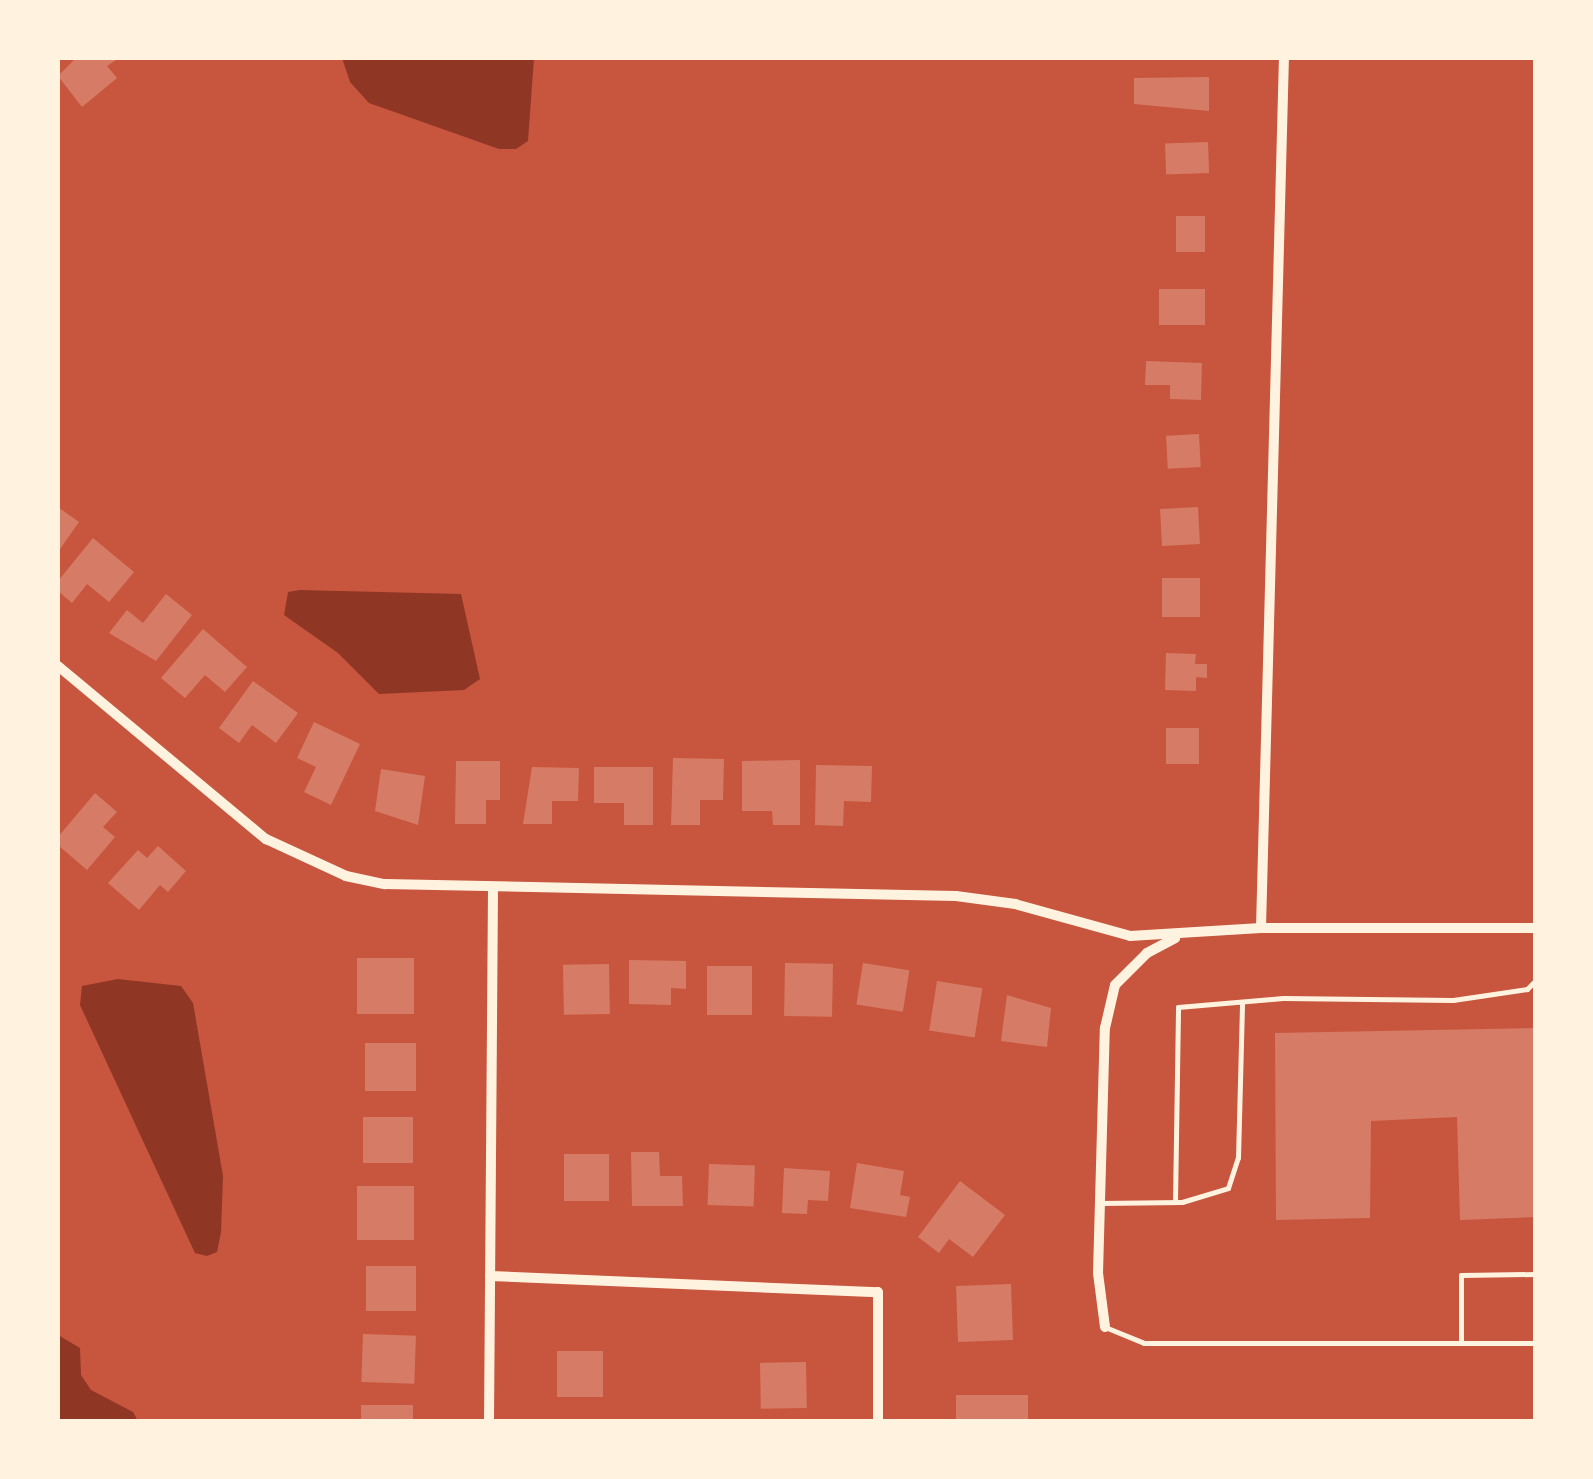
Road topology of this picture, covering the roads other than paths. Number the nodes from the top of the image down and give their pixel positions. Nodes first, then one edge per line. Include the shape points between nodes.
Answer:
1 (1284, 58) edge
2 (58, 666) edge
3 (493, 887) junction
4 (1262, 928) junction
5 (1536, 928) edge
6 (1180, 936) junction
7 (1536, 980) edge
8 (1242, 1004) junction
9 (1175, 1202) junction
10 (1100, 1204) junction
11 (1536, 1274) edge
12 (490, 1276) junction
13 (1105, 1328) joint
14 (1461, 1343) junction
15 (1536, 1343) edge
16 (488, 1422) edge
17 (878, 1422) edge

1 - 4 street
2 - 3 street via 266,840 306,861 385,884
3 - 6 street via 956,896 1015,904 1130,936
3 - 12 street
4 - 5 street
4 - 6 street
6 - 10 street via 1147,953 1116,985 1105,1028
7 - 8 lane via 1527,989 1452,1000 1283,998
8 - 9 lane via 1238,1158 1228,1188
8 - 9 lane via 1178,1007
9 - 10 lane
10 - 13 street
11 - 14 lane via 1460,1275
12 - 16 street
12 - 17 street via 878,1292
13 - 14 lane via 1144,1343
14 - 15 lane

